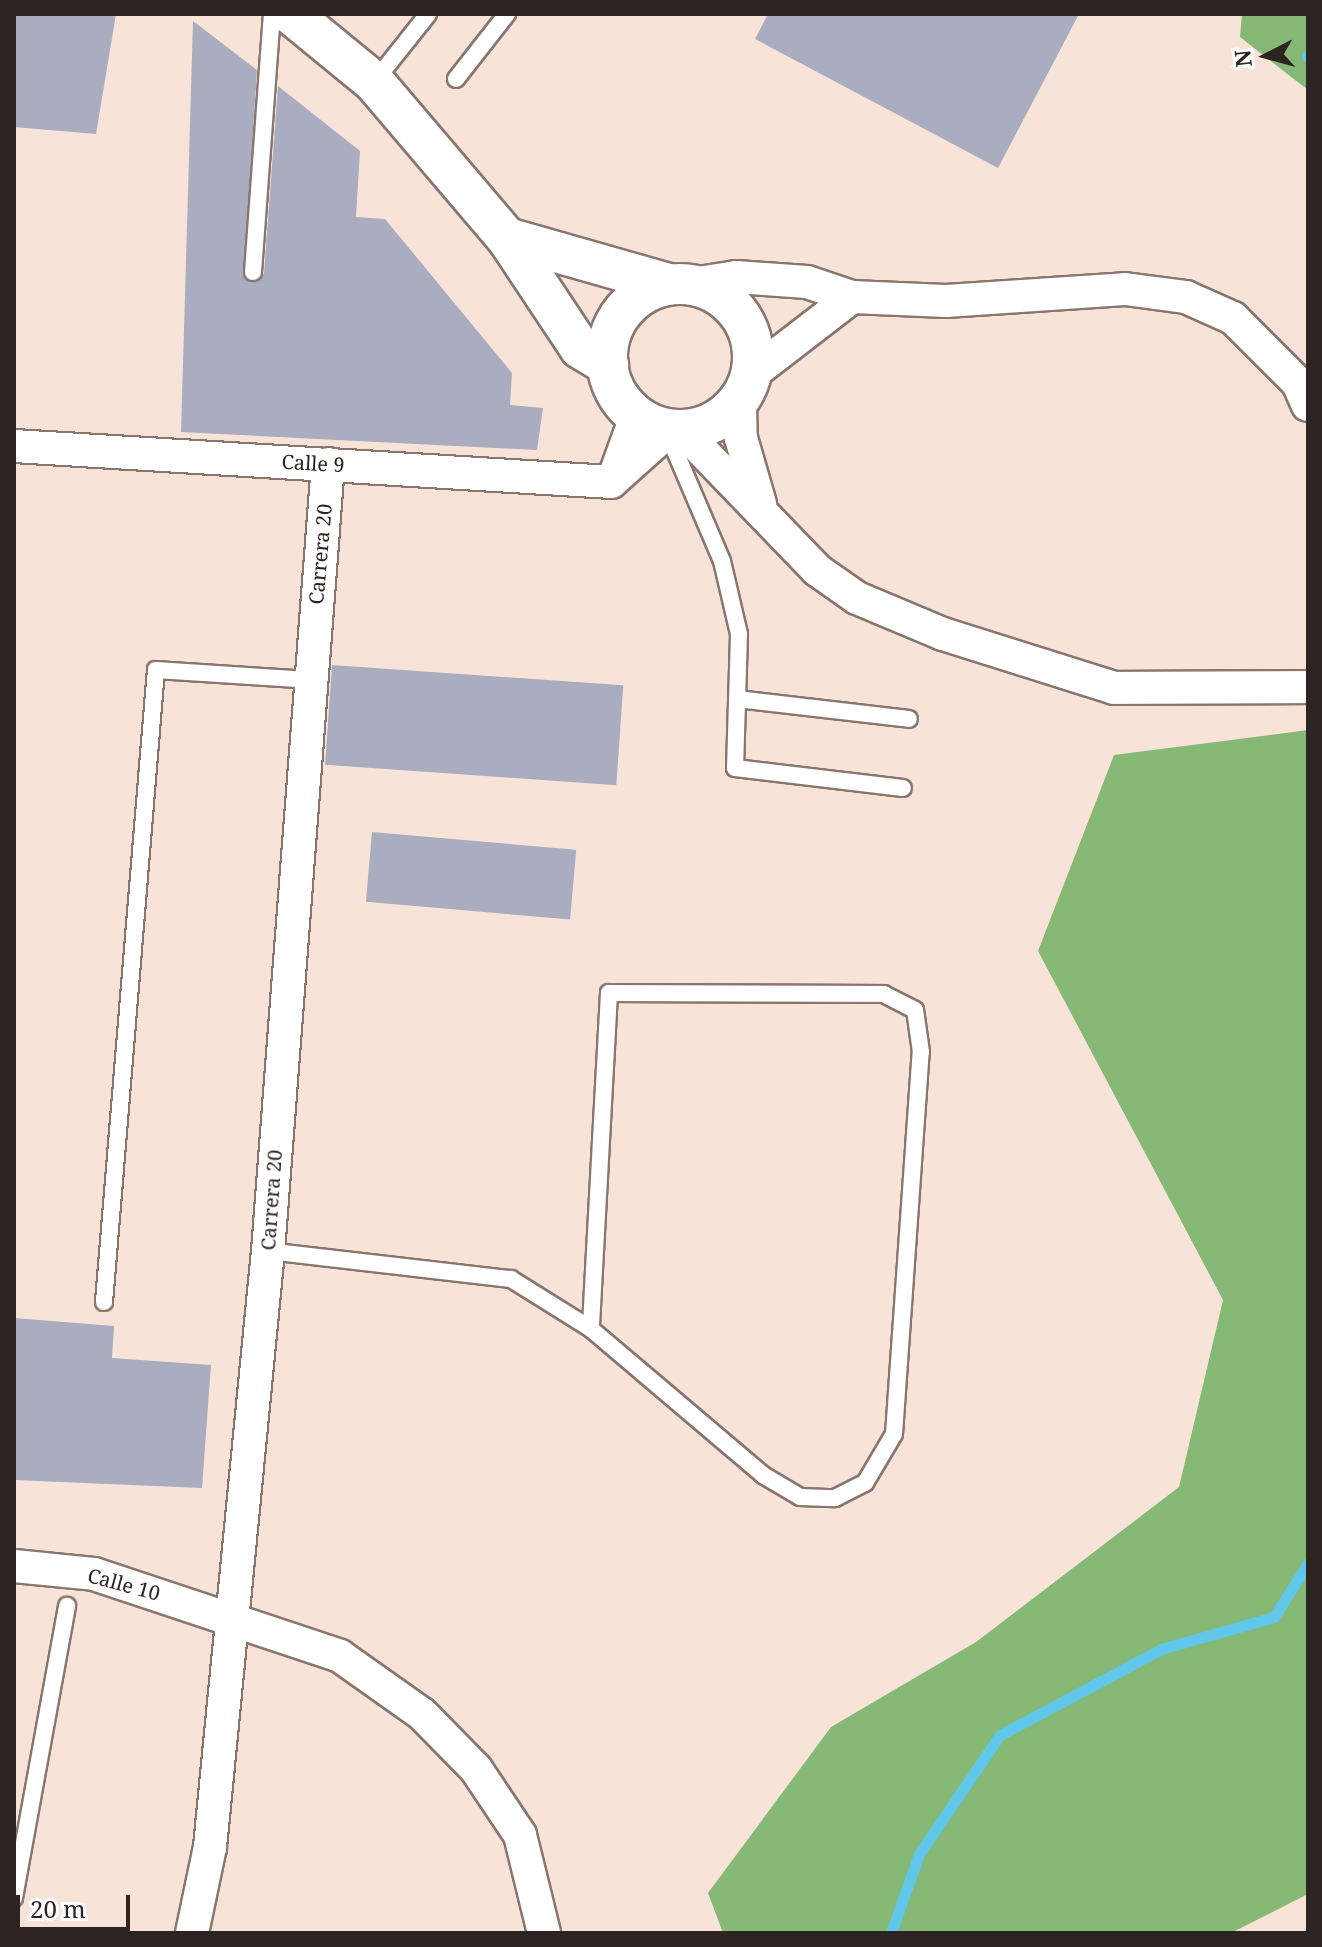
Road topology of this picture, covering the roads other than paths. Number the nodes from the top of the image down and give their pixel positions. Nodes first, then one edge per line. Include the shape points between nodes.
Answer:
1 (428, 14) edge
2 (507, 14) edge
3 (296, 16) edge
4 (456, 79) dead end
5 (374, 82) junction
6 (507, 238) junction
7 (253, 272) dead end
8 (680, 284) junction
9 (852, 297) junction
10 (608, 365) junction
11 (744, 388) junction
12 (1308, 405) edge
13 (662, 426) junction
14 (14, 446) edge
15 (328, 464) junction
16 (761, 507) junction
17 (309, 680) junction
18 (1308, 687) edge
19 (737, 699) junction
20 (909, 719) dead end
21 (903, 788) dead end
22 (268, 1251) junction
23 (104, 1302) dead end
24 (591, 1329) junction
25 (14, 1566) edge
26 (67, 1606) dead end
27 (231, 1614) junction
28 (14, 1898) edge
29 (192, 1933) edge
30 (544, 1933) edge

1 - 5 lane
2 - 4 lane
3 - 5 street
3 - 7 lane
5 - 6 street
6 - 8 street
6 - 10 street via 580,348
8 - 9 street via 736,277 807,282
8 - 10 street via 646,290 620,315
8 - 11 street via 724,298 745,326
9 - 11 street
9 - 12 street via 946,301 1125,289 1186,297 1233,318 1298,383
10 - 13 street
11 - 13 street via 707,428
11 - 16 street via 741,438
13 - 15 street, Calle 9 via 611,482
13 - 16 street
13 - 19 lane via 722,561 739,634
14 - 15 street, Calle 9
15 - 17 street, Carrera 20
16 - 18 street via 817,570 857,598 1056,674 1191,692
17 - 22 street, Carrera 20
17 - 23 lane via 156,670
19 - 20 lane
19 - 21 lane via 735,768
22 - 24 lane via 511,1279
22 - 27 street, Carrera 20
24 - 24 lane via 609,993 884,994 915,1010 921,1052 894,1434 865,1483 835,1498 800,1497 763,1475
25 - 27 street, Calle 10 via 94,1574
26 - 28 lane
27 - 29 street, Carrera 20 via 210,1847
27 - 30 street, Calle 10 via 340,1656 422,1714 476,1769 520,1835

